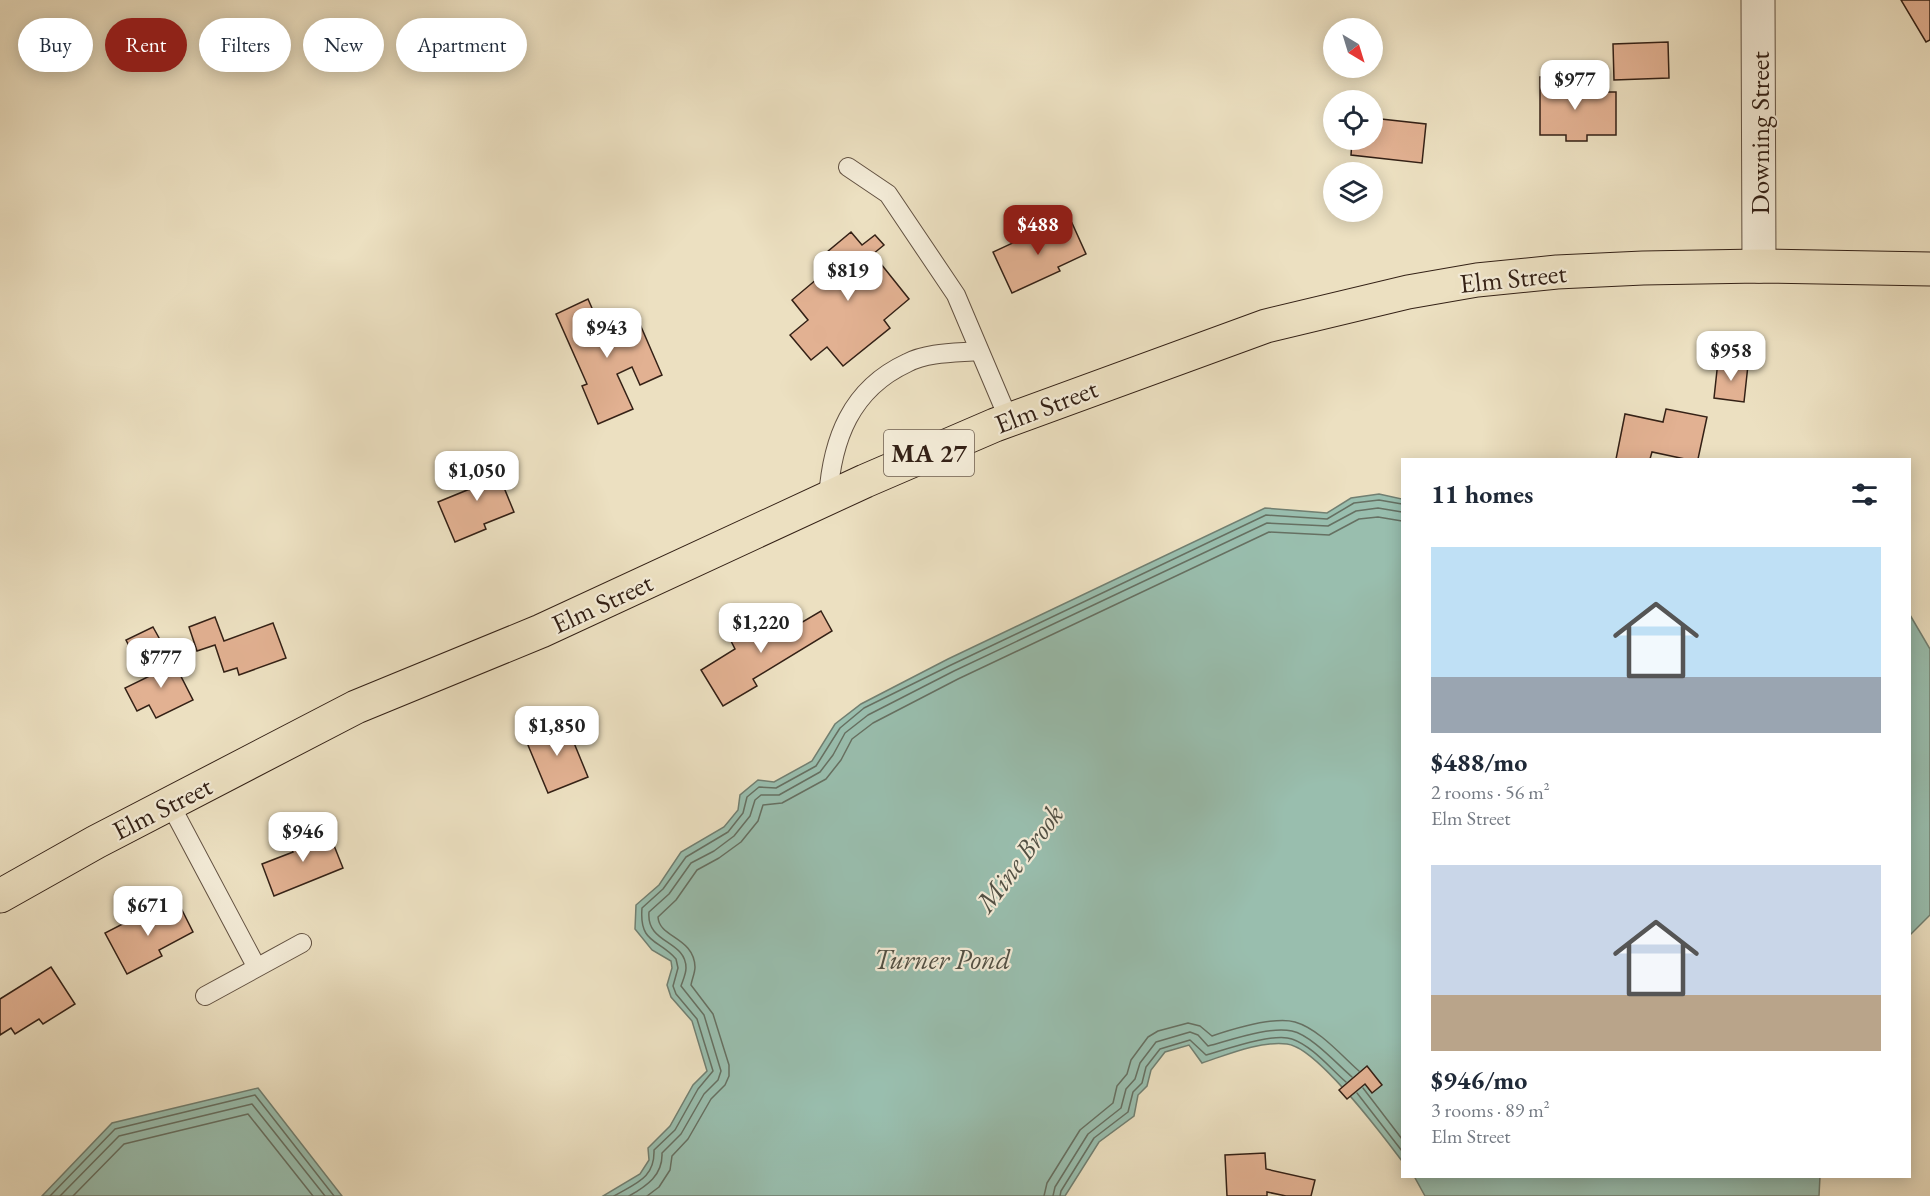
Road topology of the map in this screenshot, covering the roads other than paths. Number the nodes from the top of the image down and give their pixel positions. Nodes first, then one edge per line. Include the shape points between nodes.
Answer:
1 (1758, 0) edge
2 (848, 167) dead end
3 (1759, 267) junction
4 (1930, 268) edge
5 (980, 351) junction
6 (1009, 420) junction
7 (828, 498) junction
8 (170, 804) junction
9 (0, 896) edge
10 (302, 943) dead end
11 (256, 966) junction
12 (205, 996) dead end

1 - 3 street, Downing Street
2 - 5 lane via 888,194 956,295
3 - 4 main road, Elm Street / MA 27
3 - 6 main road, Elm Street / MA 27 via 1557,272 1408,292 1266,326
5 - 6 lane
5 - 7 lane via 908,362 868,388 846,421 830,469
6 - 7 main road, Elm Street / MA 27
7 - 8 main road, Elm Street / MA 27 via 541,631 356,707
8 - 9 main road, Elm Street / MA 27
8 - 11 lane
10 - 11 lane
11 - 12 lane

